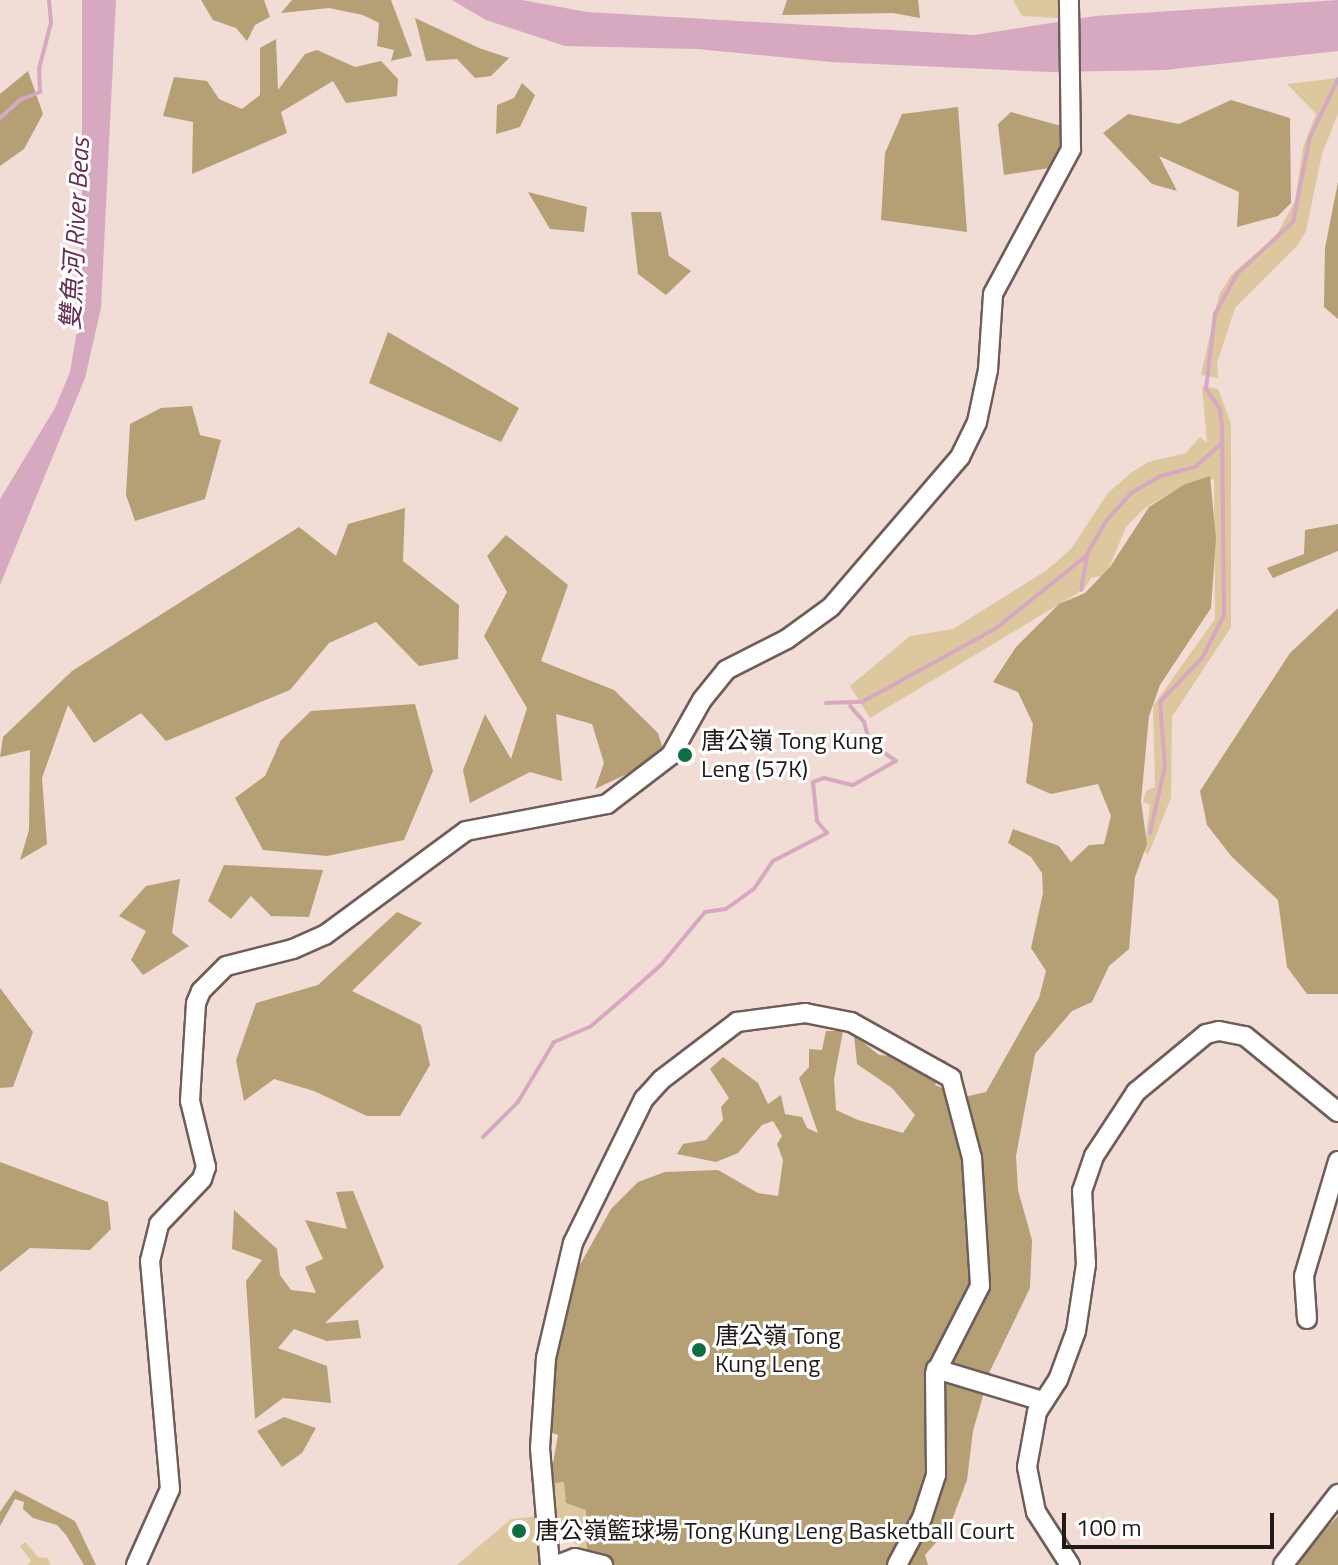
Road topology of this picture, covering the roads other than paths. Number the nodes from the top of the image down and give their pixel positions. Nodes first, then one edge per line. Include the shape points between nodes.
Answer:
1 (1069, 9) edge
2 (1338, 1112) edge
3 (1338, 1161) edge
4 (1307, 1319) dead end
5 (936, 1369) junction
6 (1043, 1401) junction
7 (1338, 1494) edge
8 (136, 1565) edge
9 (550, 1565) edge
10 (557, 1565) edge
11 (603, 1565) edge
12 (897, 1565) edge
13 (1070, 1565) edge
14 (1283, 1565) edge

1 - 8 street via 1071,149 993,294 983,401 970,439 944,478 831,607 787,639 726,670 671,755 607,804 466,831 325,935 226,966 201,991 190,1101 206,1167 202,1179 163,1217 151,1248 170,1489
2 - 6 street via 1233,1032 1206,1034 1136,1092 1085,1176 1083,1294 1064,1365
3 - 4 street via 1304,1276
5 - 6 street
5 - 9 street via 980,1286 972,1158 959,1122 954,1081 836,1016 805,1013 737,1022 682,1061 644,1099 573,1243 546,1358 540,1448
5 - 12 street via 936,1475 922,1518
6 - 13 street via 1028,1450 1029,1488 1042,1525
7 - 14 street
10 - 11 street via 575,1558

